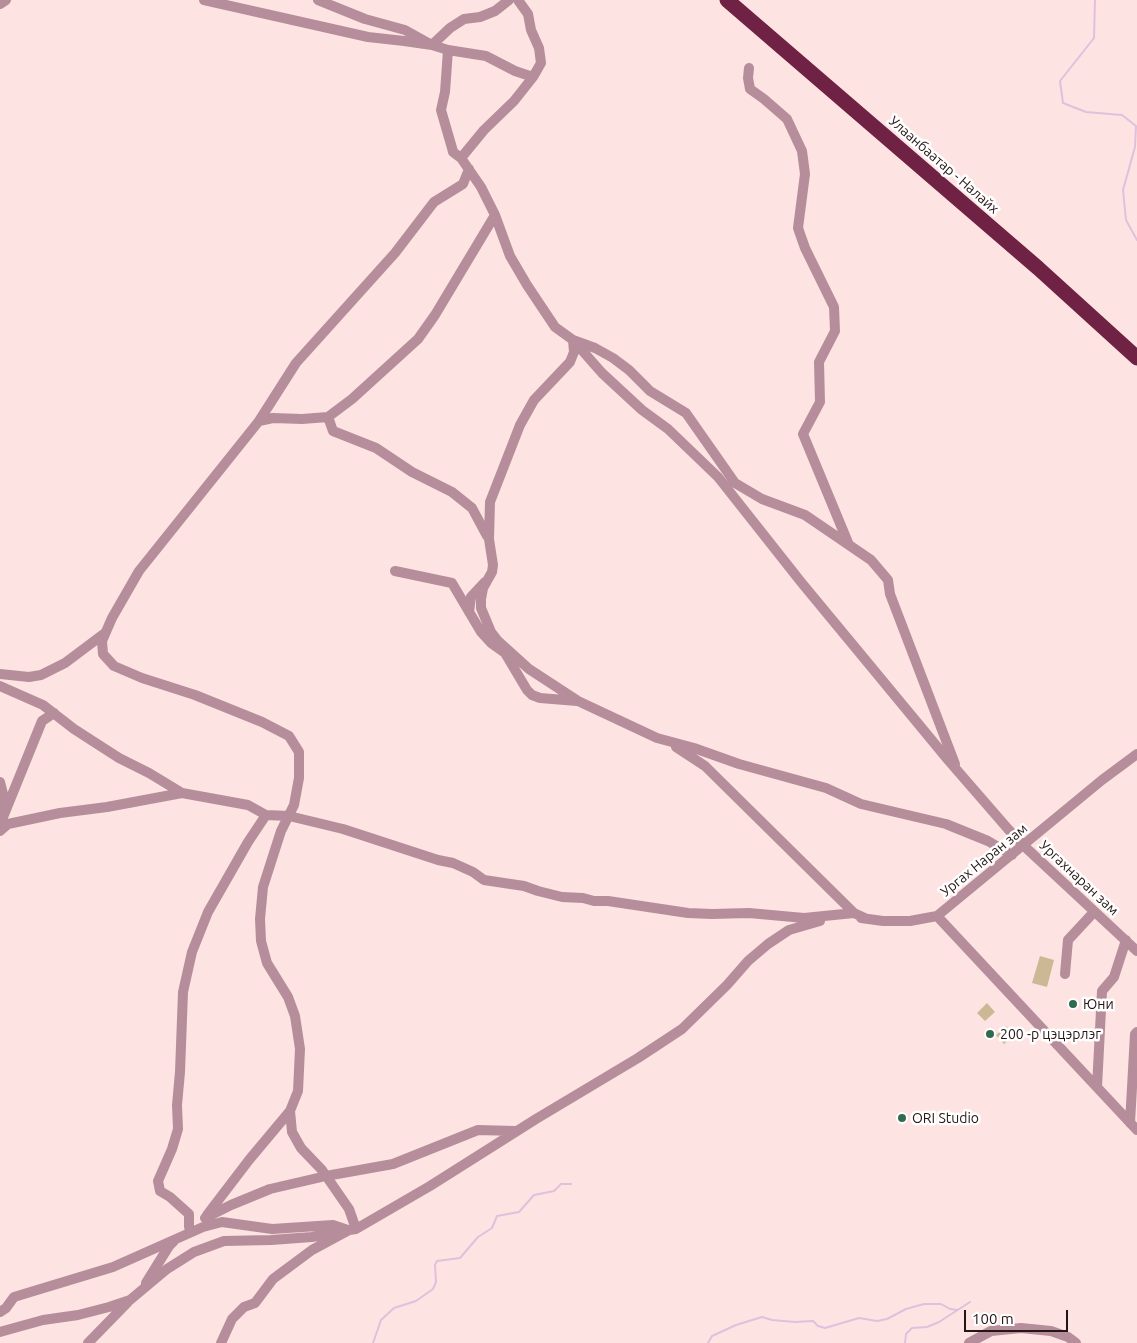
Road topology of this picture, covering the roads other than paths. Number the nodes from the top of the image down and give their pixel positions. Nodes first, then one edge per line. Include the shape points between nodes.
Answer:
1 (6, 0) edge
2 (204, 0) edge
3 (318, 0) edge
4 (509, 0) edge
5 (518, 0) edge
6 (728, 0) edge
7 (743, 0) edge
8 (0, 4) edge
9 (432, 45) junction
10 (448, 50) junction
11 (749, 68) dead end
12 (533, 77) junction
13 (461, 158) junction
14 (469, 169) junction
15 (495, 215) junction
16 (573, 340) junction
17 (1137, 346) edge
18 (1137, 358) edge
19 (328, 416) junction
20 (259, 421) junction
21 (489, 539) junction
22 (849, 545) junction
23 (395, 571) dead end
24 (487, 579) junction
25 (469, 612) junction
26 (106, 633) junction
27 (498, 641) junction
28 (0, 674) edge
29 (0, 686) edge
30 (578, 701) junction
31 (54, 714) junction
32 (669, 742) junction
33 (1137, 754) edge
34 (957, 768) junction
35 (0, 782) edge
36 (182, 793) junction
37 (266, 815) junction
38 (289, 816) junction
39 (0, 825) edge
40 (1023, 845) junction
41 (1012, 855) junction
42 (1094, 912) junction
43 (854, 913) junction
44 (937, 916) junction
45 (867, 918) junction
46 (1126, 940) junction
47 (1137, 951) edge
48 (1065, 974) dead end
49 (1137, 1032) edge
50 (1097, 1087) junction
51 (290, 1112) junction
52 (1134, 1127) edge
53 (516, 1131) junction
54 (326, 1176) junction
55 (205, 1218) junction
56 (190, 1227) junction
57 (352, 1230) junction
58 (176, 1239) junction
59 (14, 1297) junction
60 (130, 1300) junction
61 (0, 1302) edge
62 (0, 1312) edge
63 (0, 1332) edge
64 (88, 1343) edge
65 (221, 1343) edge
66 (969, 1343) edge
67 (1076, 1343) edge

1 - 8 street
2 - 9 street via 368,37
3 - 9 street via 365,19 405,30
4 - 9 street via 495,11 464,19
5 - 12 street via 528,14 539,48 540,63
6 - 18 highway, Улаанбаатар - Налайх via 1038,268
7 - 17 highway, Улаанбаатар - Налайх
9 - 10 street
10 - 12 street via 486,56
10 - 13 street via 441,110 453,152
11 - 22 street via 750,88 787,119 802,151 805,174 798,228 834,307 834,330 819,362 820,402 803,434
12 - 13 street
13 - 14 street
14 - 15 street
14 - 20 street via 463,184 434,202 395,253 296,363
15 - 16 street via 510,256 526,285 555,327
15 - 19 street via 418,339 352,399
16 - 21 street via 574,352 570,362 534,400 520,425 490,502
16 - 22 street via 613,358 650,391 686,413 735,483 762,499 805,515
16 - 34 street, Ургахнаран зам via 642,410 668,429 718,477 801,582
19 - 20 street
19 - 21 street via 333,431 376,448 412,472 452,492 472,508
20 - 26 street via 139,571
21 - 24 street via 493,564
22 - 34 street via 870,560 888,580 890,594
23 - 25 street via 452,583
24 - 25 street via 471,597
24 - 27 street via 481,608
25 - 27 street
25 - 30 street via 481,632 505,653 532,695
26 - 28 street via 65,663 41,675
26 - 38 street via 102,641 103,654 113,666 195,695 290,736 299,752 299,778
27 - 30 street via 528,669
29 - 31 street via 43,705
30 - 32 street
31 - 36 street via 119,758
31 - 39 street via 42,721
32 - 41 street via 811,783 861,804 946,824
32 - 43 street via 705,766
33 - 40 street, Ургах Наран зам
34 - 40 street, Ургахнаран зам
35 - 39 street via 5,802
36 - 37 street via 248,805
36 - 39 street
37 - 38 street
37 - 56 street via 208,912 192,952 182,992 176,1105 178,1129 158,1181 160,1191 189,1214
38 - 43 street via 344,829 453,863 484,880 524,886 562,897 712,914 749,913 804,918
38 - 51 street via 262,887 260,919 267,963 288,997 295,1016 300,1049 298,1091
40 - 41 street, Ургах Наран зам
40 - 42 street, Ургахнаран зам
41 - 44 street, Ургах Наран зам
42 - 46 street, Ургахнаран зам
42 - 48 street via 1068,940
43 - 45 street
44 - 45 street via 910,921
44 - 50 street, Ургах Наран зам
45 - 53 street via 816,922 789,930 748,961 682,1029
46 - 47 street, Ургахнаран зам
46 - 50 street via 1114,977 1102,991
49 - 52 street, Ургах Наран зам
50 - 52 street, Ургах Наран зам
51 - 54 street via 292,1132 301,1148
51 - 55 street
53 - 54 street via 478,1130 393,1164
53 - 57 street via 463,1166
54 - 55 street via 270,1188
54 - 57 street via 349,1209
55 - 56 street
56 - 58 street
57 - 58 street via 333,1225 272,1229 222,1222
57 - 60 street via 312,1237 224,1241 181,1260
57 - 65 street via 312,1250 273,1280 255,1303 244,1307 232,1319
58 - 59 street via 113,1267
58 - 60 street via 148,1281
59 - 61 street
59 - 62 street
60 - 63 street
60 - 64 street
66 - 67 street via 991,1331 1021,1328 1051,1332

